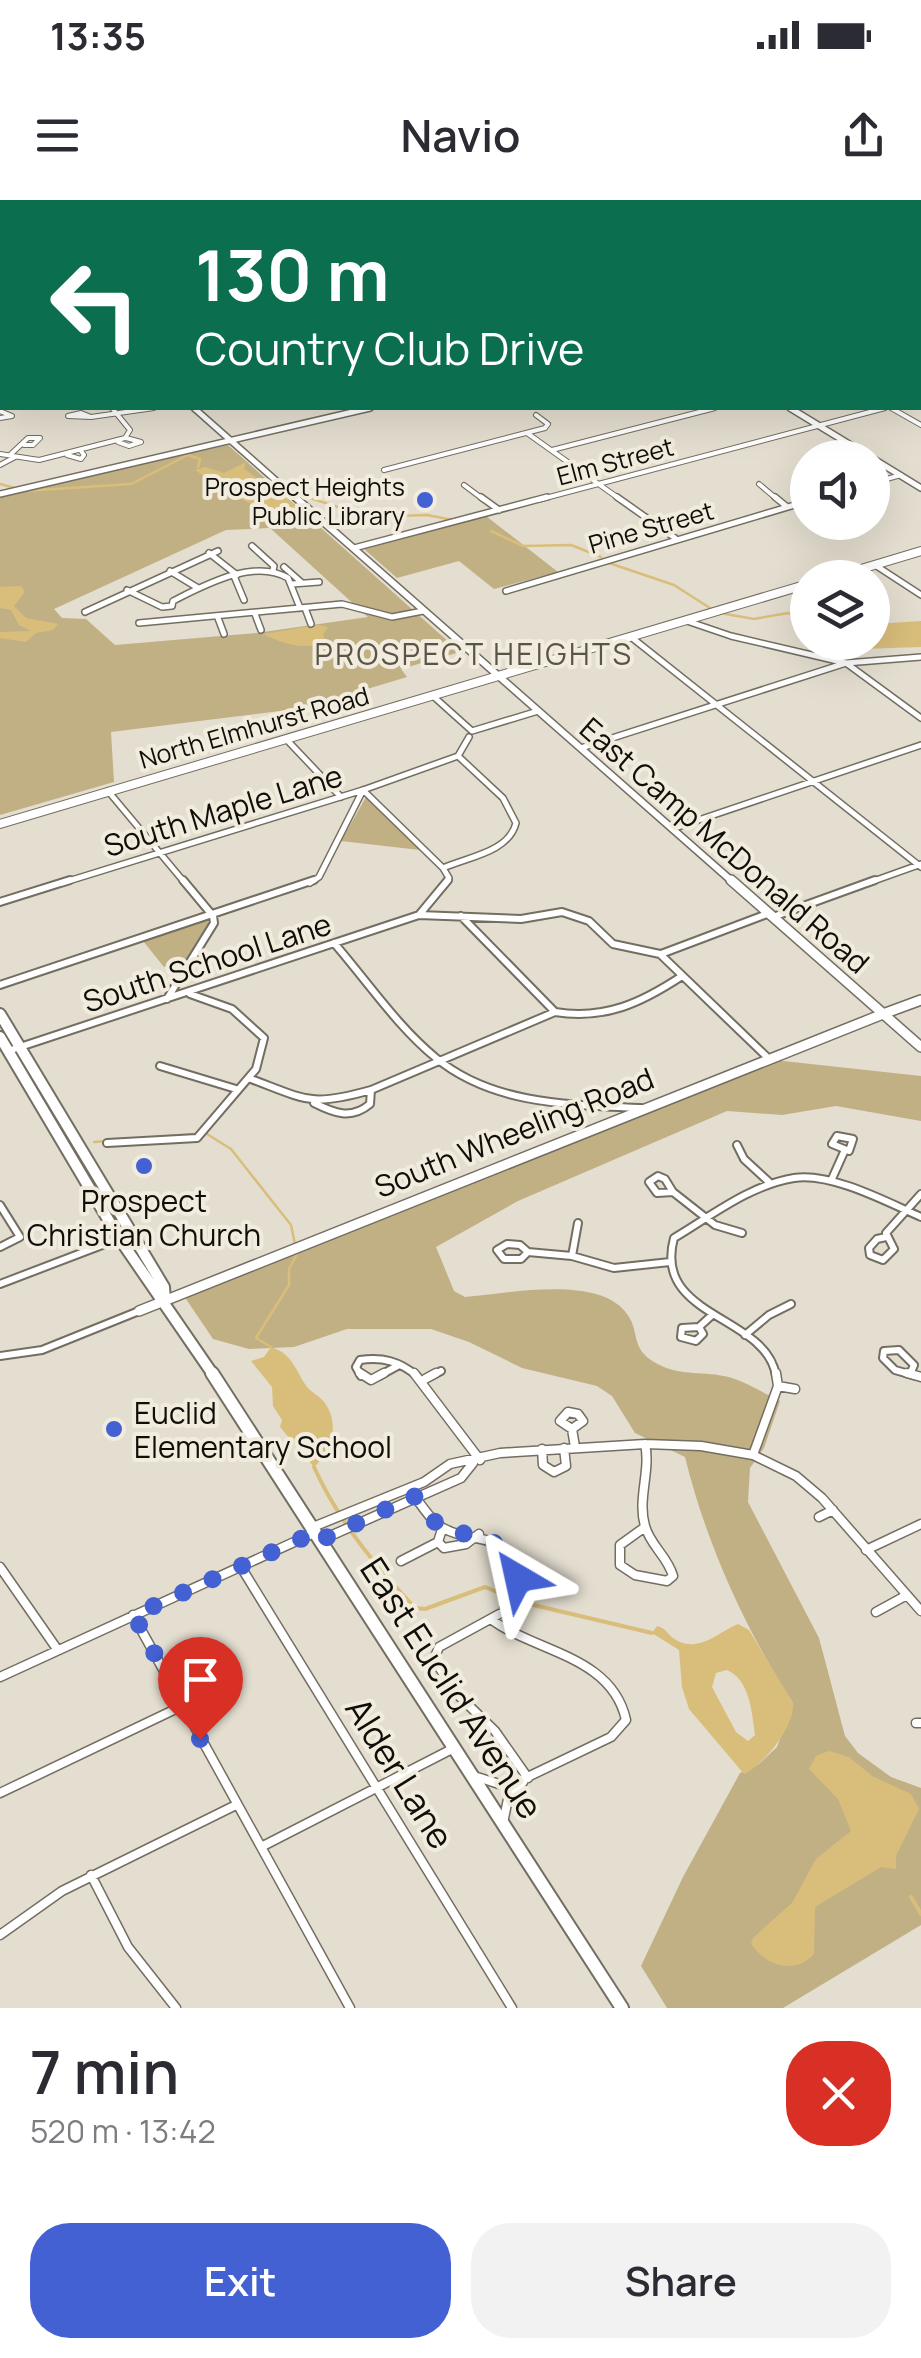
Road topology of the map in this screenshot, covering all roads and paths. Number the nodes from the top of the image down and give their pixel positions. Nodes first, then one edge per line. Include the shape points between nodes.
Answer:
1 (111, 410) edge
2 (115, 410) edge
3 (196, 410) edge
4 (341, 410) edge
5 (360, 410) edge
6 (708, 410) edge
7 (793, 410) edge
8 (880, 410) edge
9 (892, 410) edge
10 (0, 411) edge
11 (345, 413) junction
12 (536, 415) dead end
13 (91, 417) dead end
14 (0, 418) edge
15 (818, 425) junction
16 (921, 425) edge
17 (527, 433) junction
18 (125, 438) junction
19 (231, 440) junction
20 (843, 440) edge
21 (117, 442) junction
22 (24, 446) dead end
23 (551, 450) junction
24 (5, 455) edge
25 (0, 465) edge
26 (890, 469) edge
27 (384, 470) dead end
28 (901, 476) junction
29 (890, 479) edge
30 (597, 484) junction
31 (759, 484) dead end
32 (464, 485) dead end
33 (921, 488) edge
34 (0, 494) edge
35 (790, 505) edge
36 (786, 506) junction
37 (499, 510) junction
38 (676, 538) junction
39 (252, 546) dead end
40 (354, 548) junction
41 (218, 551) dead end
42 (921, 551) edge
43 (209, 553) junction
44 (890, 560) edge
45 (284, 566) dead end
46 (170, 570) junction
47 (273, 570) junction
48 (890, 575) edge
49 (236, 576) junction
50 (302, 582) junction
51 (319, 582) dead end
52 (292, 584) junction
53 (199, 589) junction
54 (790, 589) edge
55 (128, 590) junction
56 (506, 591) dead end
57 (921, 595) edge
58 (244, 600) dead end
59 (172, 606) junction
60 (302, 608) junction
61 (424, 611) junction
62 (84, 612) dead end
63 (255, 614) junction
64 (218, 618) junction
65 (184, 619) junction
66 (686, 620) junction
67 (138, 623) dead end
68 (311, 624) dead end
69 (261, 630) dead end
70 (224, 634) dead end
71 (631, 637) junction
72 (921, 657) edge
73 (846, 663) junction
74 (499, 676) junction
75 (433, 696) junction
76 (718, 706) junction
77 (538, 711) junction
78 (921, 718) edge
79 (470, 734) junction
80 (286, 738) junction
81 (921, 745) edge
82 (581, 748) junction
83 (458, 756) junction
84 (813, 782) junction
85 (362, 790) junction
86 (108, 791) junction
87 (341, 797) junction
88 (0, 824) edge
89 (672, 828) junction
90 (160, 852) junction
91 (920, 865) edge
92 (443, 868) junction
93 (0, 902) edge
94 (419, 915) junction
95 (460, 915) junction
96 (212, 916) junction
97 (769, 916) junction
98 (334, 943) junction
99 (660, 954) junction
100 (682, 976) junction
101 (1, 985) edge
102 (189, 993) junction
103 (167, 999) junction
104 (921, 1000) edge
105 (559, 1013) junction
106 (0, 1014) edge
107 (883, 1014) junction
108 (0, 1037) edge
109 (921, 1047) edge
110 (14, 1048) junction
111 (768, 1058) junction
112 (437, 1059) junction
113 (160, 1066) dead end
114 (251, 1080) junction
115 (236, 1089) junction
116 (371, 1090) junction
117 (313, 1102) junction
118 (644, 1108) junction
119 (107, 1144) dead end
120 (737, 1146) dead end
121 (844, 1152) dead end
122 (831, 1181) junction
123 (769, 1182) junction
124 (674, 1192) dead end
125 (921, 1194) edge
126 (0, 1205) edge
127 (906, 1210) junction
128 (704, 1217) junction
129 (921, 1217) edge
130 (578, 1223) dead end
131 (742, 1233) dead end
132 (886, 1237) dead end
133 (119, 1238) junction
134 (0, 1247) edge
135 (528, 1252) dead end
136 (572, 1256) junction
137 (670, 1262) junction
138 (0, 1284) edge
139 (165, 1300) junction
140 (791, 1304) dead end
141 (139, 1310) joint
142 (711, 1316) junction
143 (699, 1327) dead end
144 (744, 1335) junction
145 (0, 1356) edge
146 (400, 1365) junction
147 (441, 1371) dead end
148 (911, 1372) dead end
149 (921, 1377) edge
150 (425, 1379) junction
151 (778, 1386) junction
152 (795, 1389) dead end
153 (572, 1429) dead end
154 (646, 1444) junction
155 (575, 1447) junction
156 (564, 1448) junction
157 (542, 1449) junction
158 (753, 1455) junction
159 (477, 1461) junction
160 (413, 1494) junction
161 (833, 1510) junction
162 (818, 1517) dead end
163 (921, 1524) edge
164 (644, 1527) junction
165 (442, 1529) junction
166 (317, 1533) junction
167 (479, 1534) junction
168 (438, 1542) junction
169 (866, 1550) junction
170 (401, 1561) dead end
171 (0, 1567) edge
172 (241, 1567) junction
173 (907, 1595) junction
174 (921, 1611) edge
175 (876, 1612) dead end
176 (134, 1615) junction
177 (492, 1620) junction
178 (57, 1648) junction
179 (0, 1676) edge
180 (182, 1706) junction
181 (454, 1748) junction
182 (472, 1776) junction
183 (528, 1778) junction
184 (377, 1789) junction
185 (0, 1793) edge
186 (236, 1805) junction
187 (503, 1824) junction
188 (261, 1847) junction
189 (92, 1875) junction
190 (0, 1935) edge
191 (176, 2008) edge
192 (350, 2008) edge
193 (512, 2008) edge
194 (622, 2008) edge

1 - 13 street
2 - 18 street via 128,423
3 - 19 main road
4 - 11 street
5 - 11 main road
6 - 23 street
7 - 15 main road
8 - 15 street, Elm Street
9 - 16 street
10 - 14 street via 12,416
11 - 19 main road
12 - 17 street via 548,424
15 - 20 main road
15 - 30 street, Elm Street
17 - 23 street
17 - 27 street
18 - 21 street
18 - 21 street via 142,442
19 - 34 main road
19 - 40 main road
21 - 24 street via 81,451 81,459
22 - 24 street
23 - 30 street
24 - 25 street
26 - 28 main road
28 - 29 street
28 - 33 main road
30 - 37 street, Elm Street
30 - 38 street
31 - 36 street
32 - 37 street
35 - 36 street, Pine Street
36 - 38 street, Pine Street
37 - 40 street, Elm Street
38 - 56 street, Pine Street
39 - 47 street
40 - 61 main road
41 - 43 street
42 - 44 main road
43 - 46 street
43 - 49 street
45 - 50 street
46 - 53 street
46 - 55 street
47 - 49 street
47 - 52 street
48 - 57 street
49 - 53 street
49 - 58 street
50 - 51 street
50 - 52 street
52 - 60 street
53 - 59 street
54 - 66 main road, North Elmhurst Road
55 - 59 street
55 - 62 street
59 - 65 street
60 - 61 street via 348,604 392,617
60 - 63 street
60 - 68 street
61 - 74 main road, East Camp McDonald Road
63 - 64 street
63 - 69 street
64 - 65 street
64 - 70 street
65 - 67 street
66 - 71 main road, North Elmhurst Road
66 - 73 street
71 - 74 main road, North Elmhurst Road
71 - 76 street
72 - 73 street
73 - 76 street
73 - 78 street
74 - 75 main road, North Elmhurst Road
74 - 77 main road, East Camp McDonald Road
75 - 79 street
75 - 80 main road, North Elmhurst Road
76 - 82 street
76 - 84 street
77 - 79 street
77 - 82 main road, East Camp McDonald Road
79 - 83 street
80 - 86 main road, North Elmhurst Road
80 - 87 street
81 - 84 street
82 - 89 main road, East Camp McDonald Road
83 - 85 street, South Maple Lane
83 - 92 street via 518,821 503,843
84 - 89 street
84 - 91 street
85 - 87 street, South Maple Lane
85 - 92 street
85 - 96 street via 319,877
86 - 88 main road, North Elmhurst Road
86 - 90 street
87 - 90 street, South Maple Lane
89 - 97 main road, East Camp McDonald Road
90 - 93 street, South Maple Lane
90 - 96 street
91 - 97 street
92 - 94 street via 448,878 442,893
94 - 95 street
94 - 98 street, South School Lane
95 - 99 street via 521,920 577,914 613,944
95 - 105 street
96 - 101 street
96 - 103 street via 214,924
97 - 99 street
97 - 107 main road, East Camp McDonald Road
98 - 102 street, South School Lane
98 - 112 street
99 - 100 street
100 - 105 street via 639,1005 611,1014
100 - 111 street
102 - 103 street, South School Lane
102 - 114 street via 232,1009 264,1038
103 - 110 street, South School Lane
104 - 107 main road, South Wheeling Road
105 - 112 street
106 - 110 main road, East Euclid Avenue
107 - 109 main road, East Camp McDonald Road
107 - 111 main road, South Wheeling Road
108 - 110 main road, East Euclid Avenue
110 - 133 main road, East Euclid Avenue
110 - 139 main road, East Euclid Avenue via 164,1287
111 - 118 main road, South Wheeling Road
112 - 116 street
112 - 118 street via 478,1084 522,1097
113 - 115 street
114 - 115 street
114 - 117 street
115 - 119 street via 197,1138
116 - 117 street
116 - 117 street via 370,1104 347,1116
118 - 139 main road, South Wheeling Road
120 - 123 street
121 - 122 street
122 - 123 street
122 - 127 street
123 - 128 street
124 - 128 street
125 - 127 street
126 - 134 street via 20,1237
127 - 129 street
127 - 132 street
128 - 131 street
128 - 137 street via 674,1238
130 - 136 street
133 - 138 street
133 - 139 main road, East Euclid Avenue
135 - 136 street
136 - 137 street via 614,1268
137 - 142 street via 684,1294
139 - 141 main road, South Wheeling Road
139 - 166 main road, East Euclid Avenue
140 - 144 street
141 - 145 street via 42,1350
142 - 143 street
142 - 144 street
144 - 151 street via 772,1358
146 - 146 street via 369,1358 356,1367 371,1380
146 - 150 street
147 - 150 street
148 - 149 street
150 - 159 street
151 - 152 street
151 - 158 street
153 - 155 street
154 - 155 street
154 - 158 street
154 - 164 street
155 - 156 street
156 - 157 street
156 - 157 street via 566,1466 554,1472 544,1466
157 - 159 street
158 - 161 street via 796,1476
159 - 160 street via 460,1478
159 - 166 street via 450,1464 334,1518
160 - 165 street
160 - 166 street via 344,1529
161 - 162 street
161 - 169 street
163 - 169 street
164 - 164 street via 671,1566 667,1580 635,1576 620,1564 620,1546
165 - 167 street
165 - 168 street
166 - 172 street
166 - 181 main road, East Euclid Avenue
167 - 168 street via 453,1547
167 - 177 street via 511,1560 518,1578
168 - 170 street
169 - 173 street
171 - 178 street
172 - 176 street
172 - 184 street, Alder Lane
173 - 174 street
173 - 175 street
176 - 178 street
176 - 180 street
177 - 183 street via 438,1647 434,1659
177 - 183 street via 588,1665 626,1714 618,1733
178 - 179 street
180 - 185 street
180 - 186 street
181 - 182 main road, East Euclid Avenue
181 - 184 street
182 - 183 street via 499,1784
182 - 187 main road, East Euclid Avenue
183 - 187 street via 512,1791
184 - 188 street
184 - 193 street, Alder Lane
186 - 188 street
186 - 189 street
187 - 194 main road, East Euclid Avenue
188 - 192 street
189 - 190 street
189 - 191 street via 128,1947

